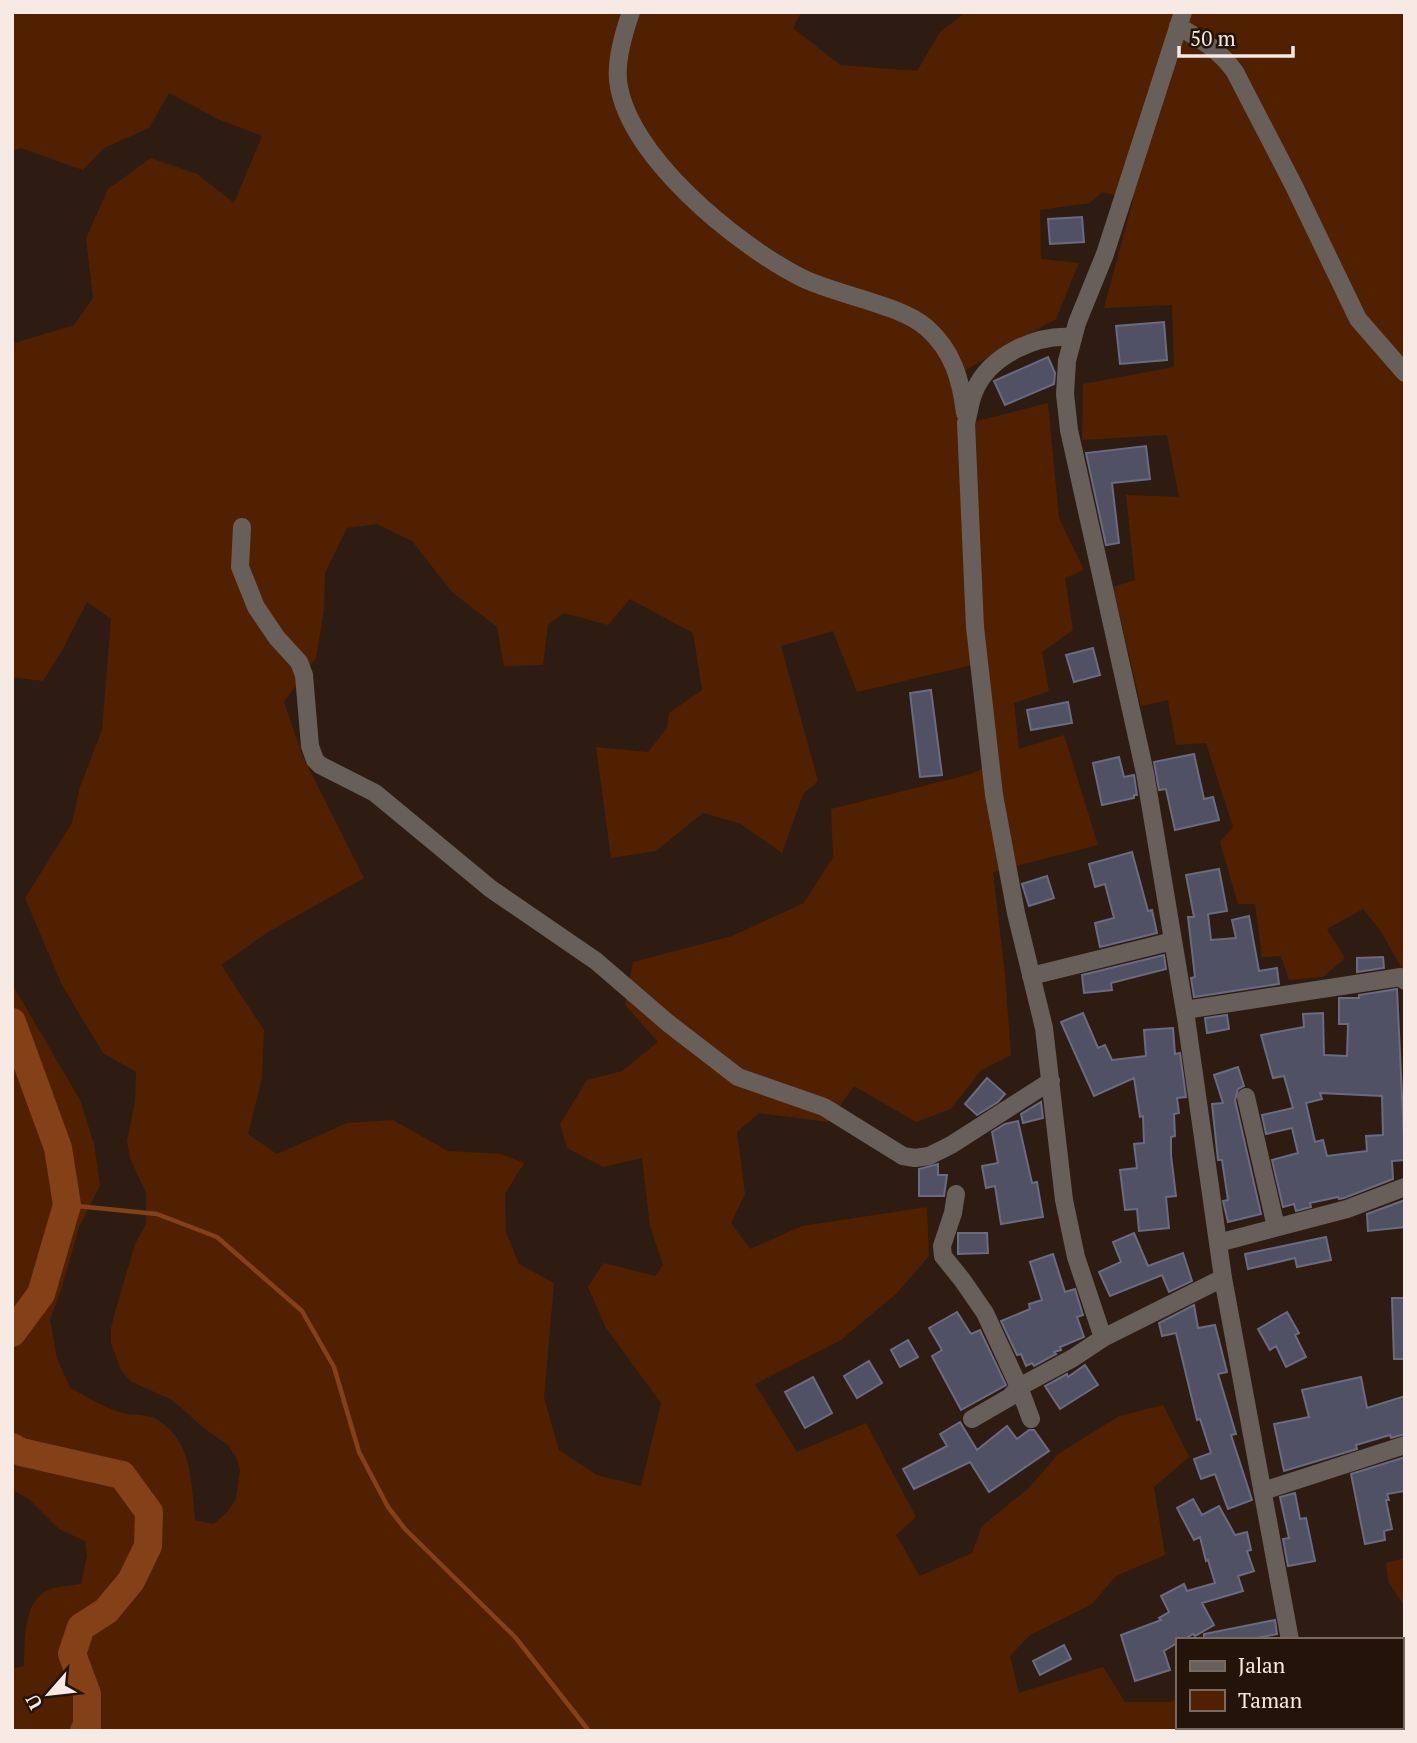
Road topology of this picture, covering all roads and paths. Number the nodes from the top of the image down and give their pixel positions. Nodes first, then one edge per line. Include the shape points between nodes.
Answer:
1 (631, 12) edge
2 (1180, 19) edge
3 (1073, 337) junction
4 (1405, 373) edge
5 (967, 424) junction
6 (242, 527) dead end
7 (1173, 941) junction
8 (1031, 976) junction
9 (1405, 981) edge
10 (1185, 1010) junction
11 (1051, 1082) junction
12 (1246, 1097) dead end
13 (1405, 1187) edge
14 (956, 1194) dead end
15 (1276, 1227) junction
16 (1218, 1244) junction
17 (1223, 1278) junction
18 (1103, 1338) junction
19 (1019, 1387) junction
20 (972, 1419) dead end
21 (1031, 1419) dead end
22 (1405, 1445) edge
23 (1263, 1491) junction
24 (1290, 1638) edge

1 - 5 street via 618,78 623,103 648,148 717,222 756,251 800,277 900,312 927,328 957,369
2 - 3 street via 1136,162
2 - 4 street via 1235,72 1358,319
3 - 5 street via 1030,342 995,365 974,392
3 - 7 street via 1065,394 1069,430 1145,773
5 - 8 street via 975,627 992,782
6 - 11 street via 240,567 256,607 299,662 310,746 320,765 375,793 491,889 596,961 737,1077 824,1107 903,1156 915,1158 951,1145
7 - 8 street
7 - 10 street
8 - 11 street
9 - 10 street via 1401,976
10 - 16 street
11 - 18 street via 1064,1200 1076,1257
12 - 15 street
13 - 15 street via 1348,1209
14 - 19 street via 943,1256 985,1313
15 - 16 street
16 - 17 street
17 - 18 street
17 - 23 street
18 - 19 street
19 - 20 street
19 - 21 street
22 - 23 street
23 - 24 street

